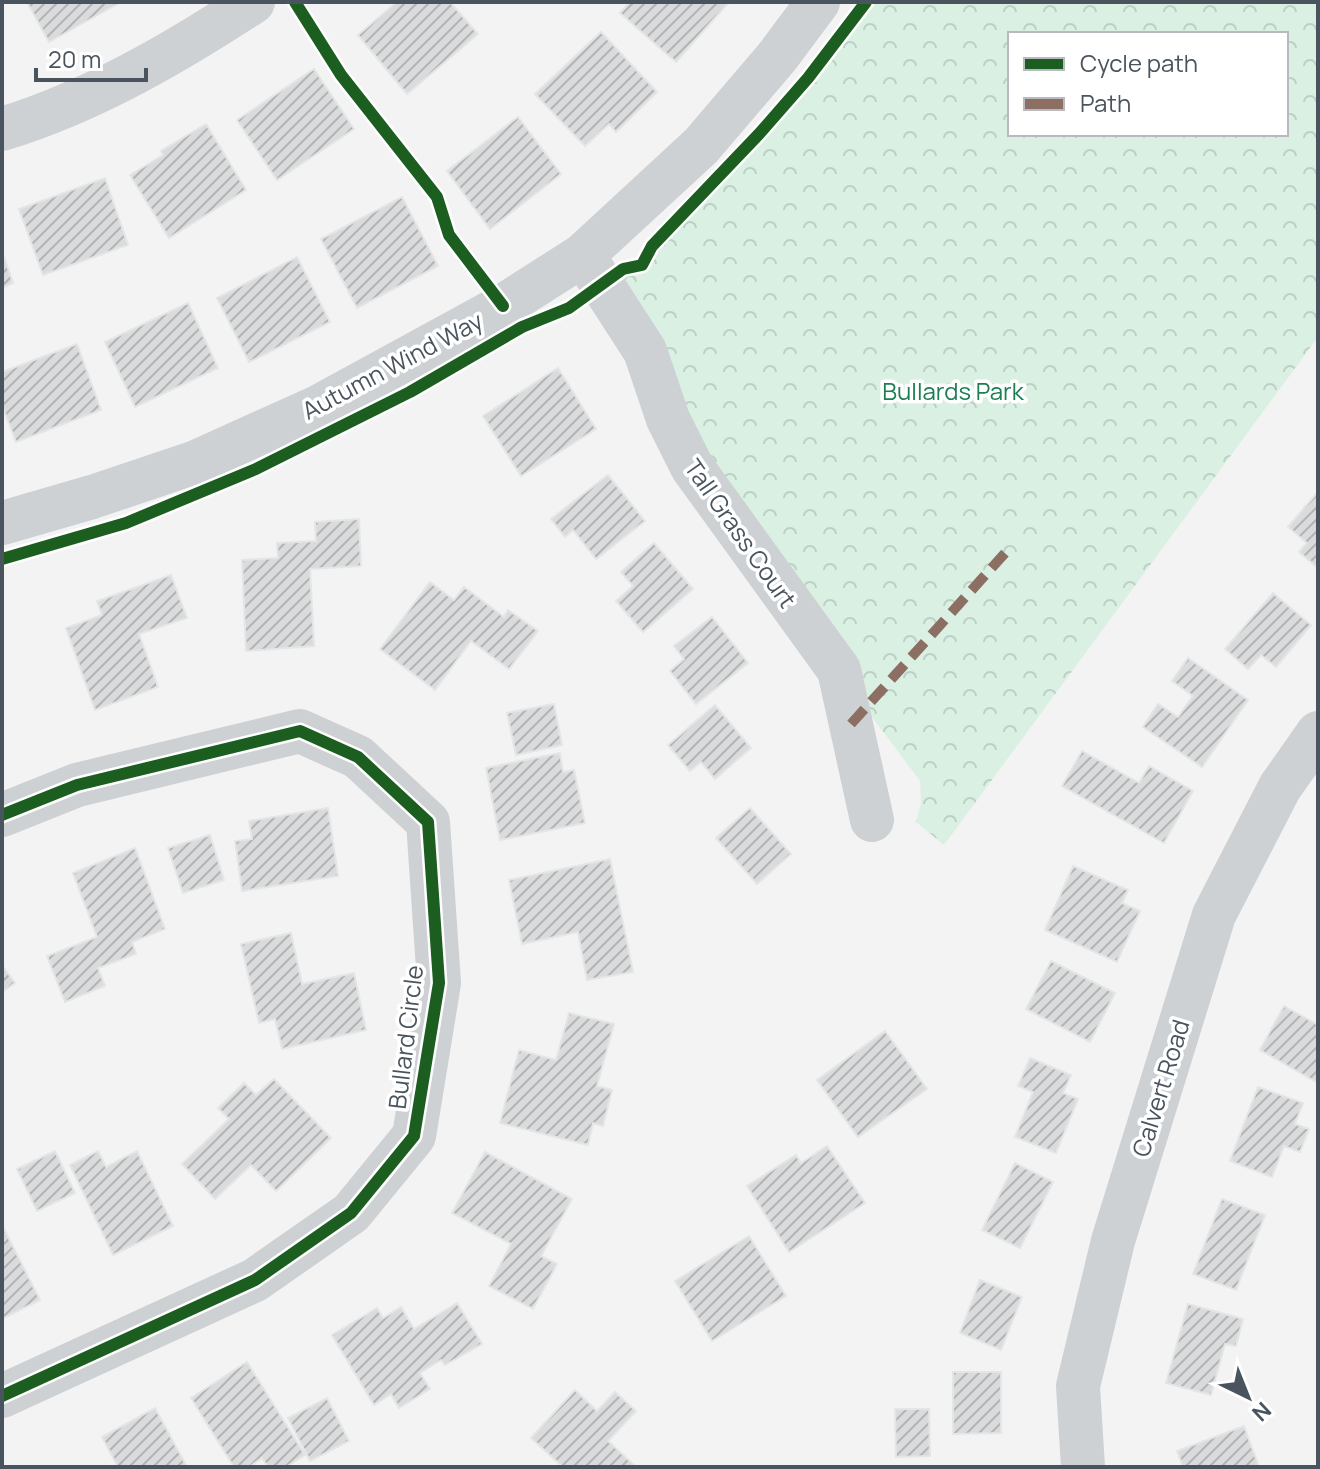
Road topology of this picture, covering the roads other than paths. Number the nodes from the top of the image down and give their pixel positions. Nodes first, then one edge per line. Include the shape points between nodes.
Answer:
1 (253, 2) edge
2 (818, 2) edge
3 (2, 129) edge
4 (583, 255) junction
5 (2, 523) edge
6 (1318, 733) edge
7 (2, 815) edge
8 (872, 820) dead end
9 (2, 1396) edge
10 (1083, 1467) edge

1 - 3 street via 185,47 41,117
2 - 4 street, Autumn Wind Way via 701,146
4 - 5 street, Autumn Wind Way via 503,306 318,407 196,462
4 - 8 street, Tall Grass Court via 645,351 668,419 692,467 839,670
6 - 10 street, Calvert Road via 1280,787 1214,915 1113,1241 1078,1386
7 - 9 street, Bullard Circle via 77,785 300,731 358,757 428,822 439,983 414,1136 351,1213 255,1280

